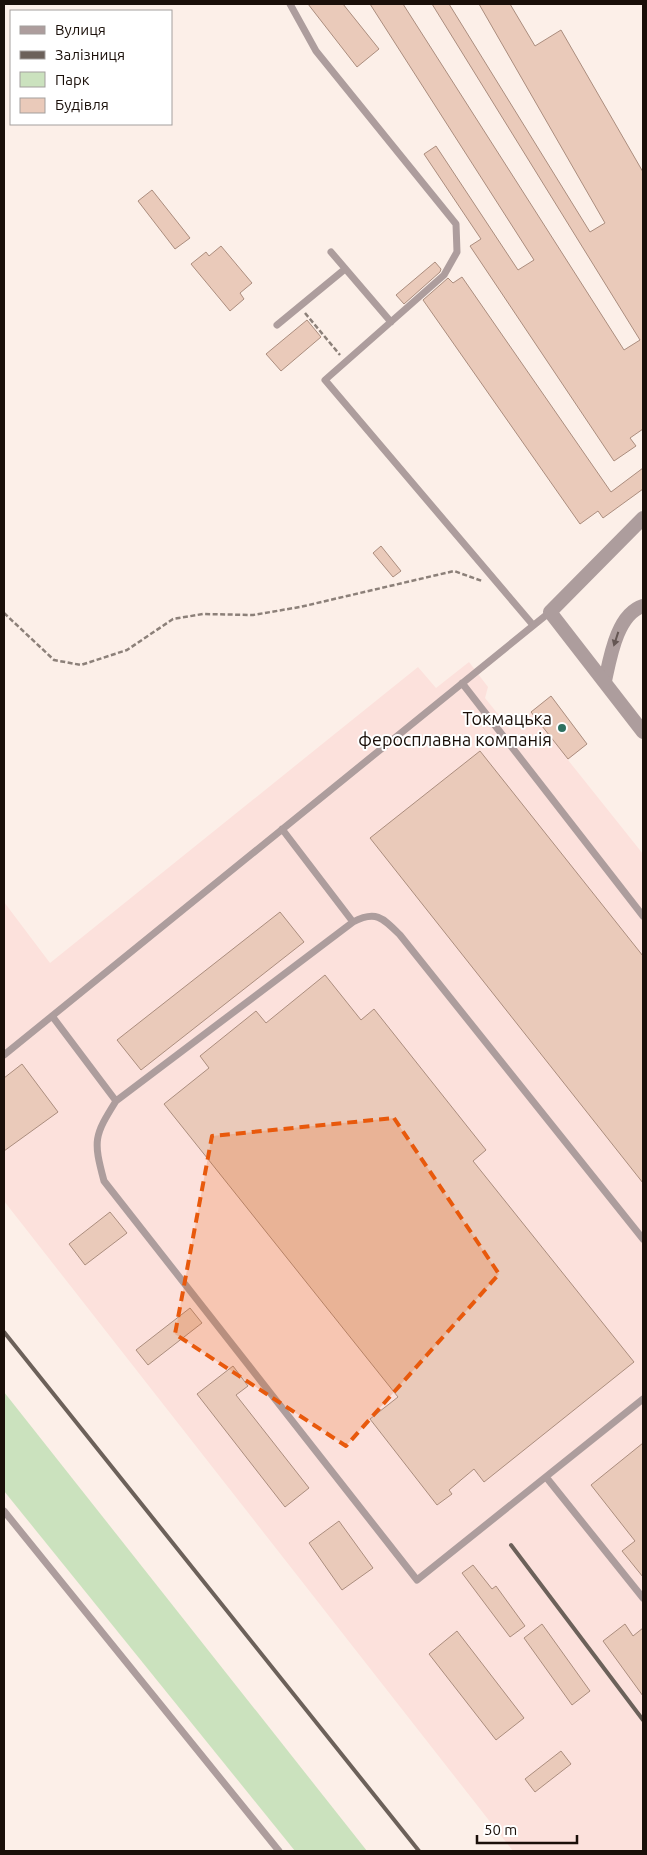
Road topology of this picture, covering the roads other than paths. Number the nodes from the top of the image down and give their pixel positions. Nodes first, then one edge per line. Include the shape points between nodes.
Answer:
1 (290, 4) edge
2 (332, 252) dead end
3 (345, 268) junction
4 (391, 322) junction
5 (277, 325) dead end
6 (643, 518) edge
7 (643, 606) edge
8 (550, 612) junction
9 (533, 625) junction
10 (605, 681) junction
11 (462, 683) junction
12 (643, 732) edge
13 (282, 829) junction
14 (643, 916) edge
15 (353, 922) junction
16 (52, 1016) junction
17 (4, 1055) edge
18 (116, 1101) junction
19 (643, 1239) edge
20 (643, 1399) edge
21 (546, 1477) junction
22 (4, 1511) edge
23 (643, 1598) edge
24 (279, 1851) edge

1 - 4 lane via 316,51 456,224 456,252 444,275
2 - 3 lane
3 - 4 lane
3 - 5 lane
4 - 9 lane via 325,380
6 - 8 street
7 -> 10 street via 620,627
8 - 9 lane
8 - 10 street
9 - 11 lane
10 - 12 street
11 - 13 lane
11 - 14 lane
13 - 15 lane
13 - 16 lane
15 - 18 lane
15 - 19 lane via 366,915 384,919
16 - 17 lane
16 - 18 lane
18 - 21 lane via 98,1130 97,1156 104,1181 418,1580
20 - 21 lane
21 - 23 lane
22 - 24 lane

